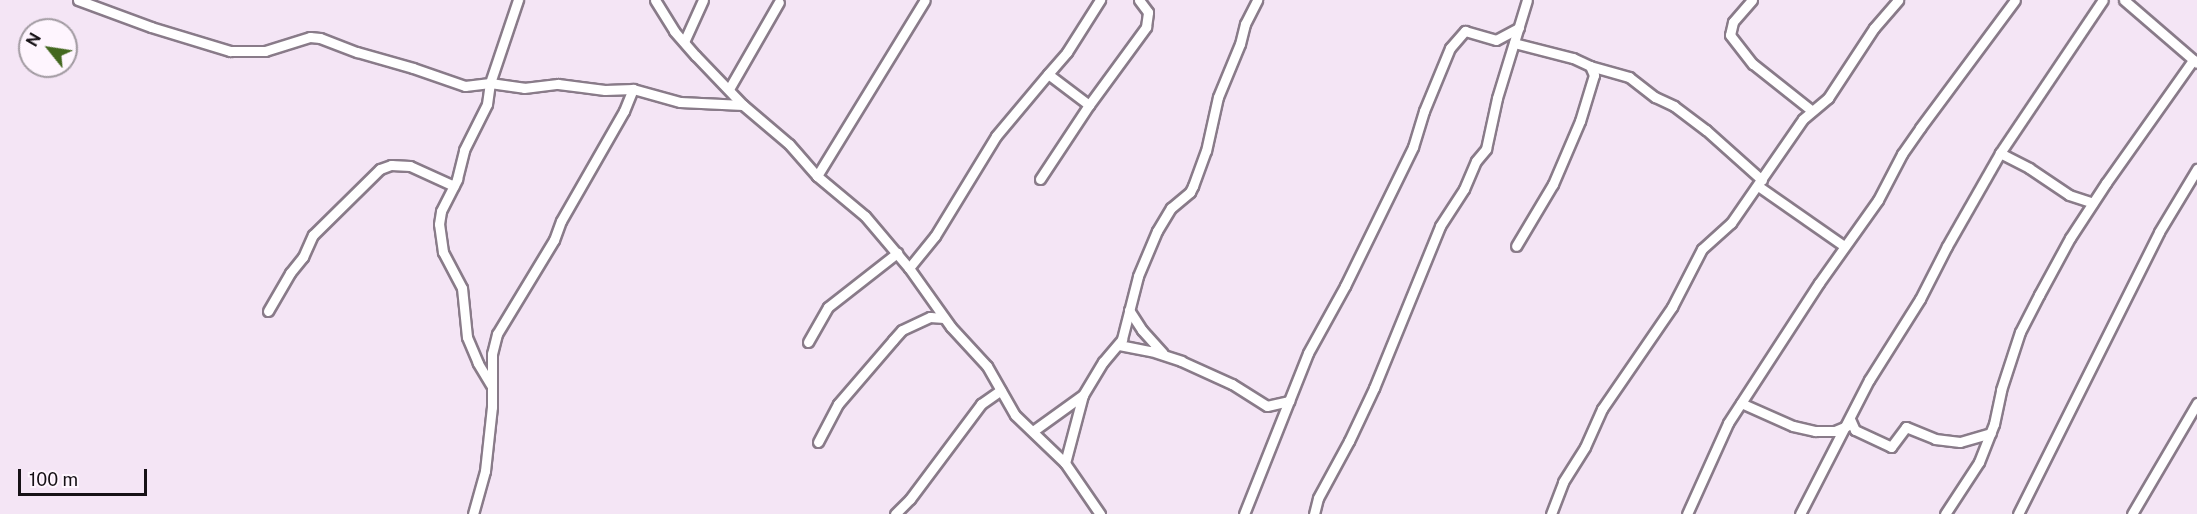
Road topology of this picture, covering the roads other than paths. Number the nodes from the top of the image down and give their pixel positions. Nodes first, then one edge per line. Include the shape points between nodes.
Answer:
1 (78, 0) edge
2 (518, 0) edge
3 (655, 0) edge
4 (703, 0) edge
5 (925, 0) edge
6 (1100, 0) edge
7 (1138, 0) edge
8 (1257, 0) edge
9 (1527, 0) edge
10 (1752, 0) edge
11 (1898, 0) edge
12 (2015, 0) edge
13 (2103, 0) edge
14 (2124, 0) edge
15 (779, 2) dead end
16 (1519, 28) junction
17 (684, 42) junction
18 (1514, 43) junction
19 (2195, 61) edge
20 (1592, 70) junction
21 (1048, 74) junction
22 (490, 84) junction
23 (633, 89) junction
24 (729, 89) junction
25 (743, 105) junction
26 (1089, 105) junction
27 (1811, 110) junction
28 (2000, 153) junction
29 (2197, 169) edge
30 (817, 176) junction
31 (1040, 179) dead end
32 (1760, 183) junction
33 (454, 186) junction
34 (2093, 203) junction
35 (1516, 246) dead end
36 (1845, 246) junction
37 (897, 253) junction
38 (909, 268) junction
39 (935, 306) junction
40 (1130, 310) junction
41 (268, 312) dead end
42 (930, 317) junction
43 (944, 318) junction
44 (808, 342) dead end
45 (1119, 345) junction
46 (1164, 355) junction
47 (492, 386) junction
48 (1001, 390) junction
49 (1083, 395) junction
50 (1289, 401) junction
51 (2197, 403) edge
52 (1741, 404) junction
53 (1849, 427) junction
54 (1033, 431) junction
55 (1991, 434) junction
56 (818, 442) dead end
57 (1065, 463) junction
58 (473, 514) edge
59 (895, 514) edge
60 (1100, 514) edge
61 (1244, 514) edge
62 (1314, 514) edge
63 (1551, 514) edge
64 (1687, 514) edge
65 (1800, 514) edge
66 (1946, 514) edge
67 (2018, 514) edge
68 (2132, 514) edge

1 - 22 street via 230,51 265,51 310,37 320,38 465,86
2 - 22 street
3 - 17 street
4 - 17 street
5 - 30 street
6 - 21 street
7 - 26 street via 1148,12 1146,27
8 - 40 street via 1218,98 1193,186 1171,208 1157,231 1138,276
9 - 16 street
10 - 27 street via 1729,28 1730,35 1754,64
11 - 27 street via 1874,28 1828,98
12 - 36 street via 1902,154 1878,201
13 - 28 street
14 - 19 street
15 - 24 street
16 - 18 street
16 - 50 street via 1496,40 1465,31 1455,40 1413,147 1308,353
17 - 24 street
18 - 20 street via 1573,58
18 - 62 street via 1486,149 1440,226 1374,388 1318,498
19 - 34 street
20 - 32 street via 1604,69 1629,77 1691,118
20 - 35 street via 1580,121 1557,176
21 - 26 street
21 - 38 street via 996,136 935,237
22 - 23 street
22 - 33 street via 487,104 464,150
23 - 25 street via 680,102
23 - 47 street via 554,240 497,334 492,354
24 - 25 street
25 - 30 street via 789,144
26 - 31 street
27 - 32 street
28 - 34 street via 2069,195
28 - 53 street via 1920,299 1869,380
29 - 67 street via 2127,294
30 - 37 street via 865,216
32 - 36 street
32 - 63 street via 1725,231 1702,249 1693,263 1672,306 1602,409 1563,482
33 - 41 street via 410,166 380,169 313,235
33 - 47 street via 441,211 440,244 462,288 467,337
34 - 55 street via 2020,332
36 - 52 street
37 - 38 street
37 - 44 street via 828,307
38 - 39 street
39 - 42 street
39 - 43 street
40 - 45 street
40 - 46 street
42 - 43 street
42 - 56 street via 902,330 861,375 838,404
43 - 48 street via 987,366
45 - 46 street
45 - 49 street via 1103,362
46 - 50 street via 1205,371 1267,406
47 - 58 street via 485,471
48 - 54 street via 1015,415
48 - 59 street via 981,404
49 - 54 street
49 - 57 street
50 - 61 street
51 - 68 street
52 - 53 street via 1815,431
52 - 64 street via 1716,445
53 - 55 street via 1891,447 1906,427 1935,439 1960,442
53 - 65 street
54 - 57 street
55 - 66 street via 1979,462
57 - 60 street

